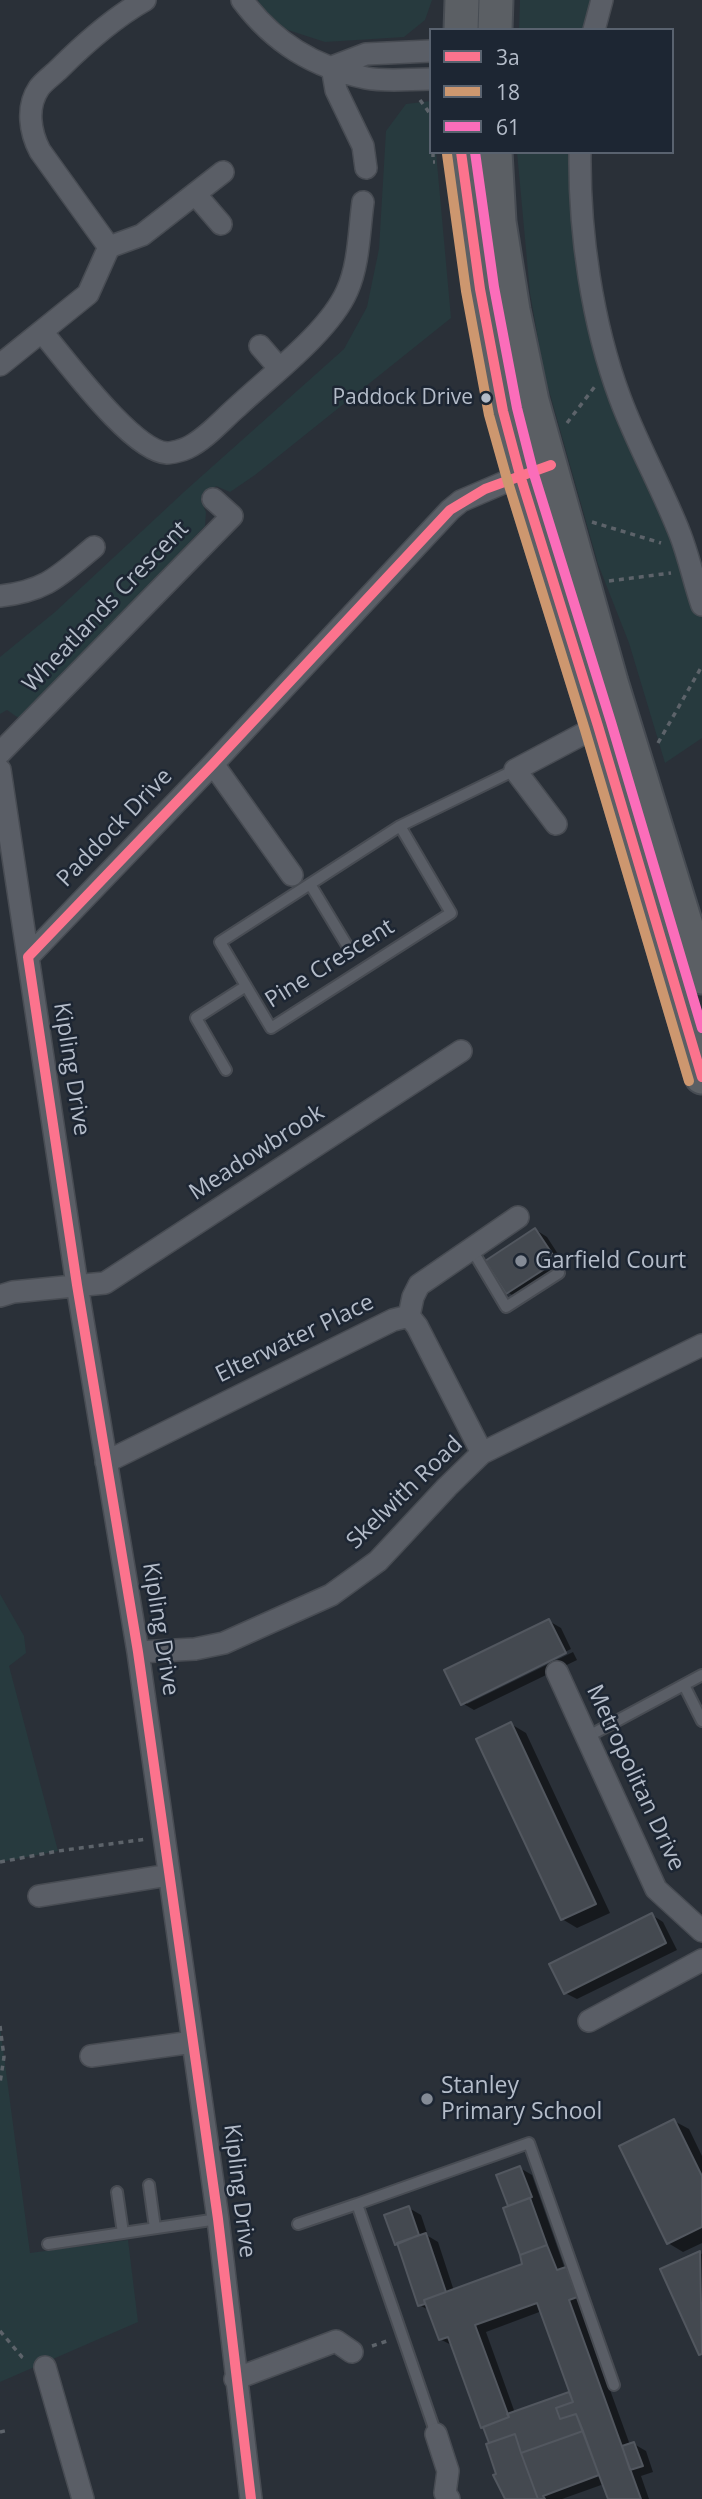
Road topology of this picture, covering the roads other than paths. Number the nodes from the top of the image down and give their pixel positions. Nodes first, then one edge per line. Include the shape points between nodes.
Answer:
1 (145, 0) edge
2 (242, 0) edge
3 (462, 0) edge
4 (496, 0) edge
5 (602, 0) edge
6 (114, 7) edge
7 (461, 28) edge
8 (495, 28) edge
9 (595, 28) edge
10 (429, 51) edge
11 (332, 67) junction
12 (429, 79) edge
13 (461, 154) edge
14 (495, 154) edge
15 (580, 154) edge
16 (366, 168) dead end
17 (223, 172) dead end
18 (196, 195) junction
19 (363, 202) dead end
20 (221, 224) dead end
21 (109, 247) junction
22 (42, 332) junction
23 (260, 346) dead end
24 (0, 365) edge
25 (279, 368) junction
26 (548, 458) junction
27 (520, 475) junction
28 (213, 499) dead end
29 (94, 547) dead end
30 (0, 596) edge
31 (700, 597) edge
32 (598, 726) junction
33 (0, 753) edge
34 (213, 764) junction
35 (0, 770) edge
36 (515, 770) junction
37 (556, 824) dead end
38 (400, 827) junction
39 (301, 879) junction
40 (348, 947) dead end
41 (28, 957) junction
42 (702, 977) edge
43 (246, 986) junction
44 (461, 1051) dead end
45 (226, 1070) dead end
46 (702, 1077) edge
47 (518, 1217) dead end
48 (471, 1248) junction
49 (559, 1273) dead end
50 (77, 1285) junction
51 (0, 1296) edge
52 (409, 1317) junction
53 (702, 1345) edge
54 (482, 1453) junction
55 (106, 1462) junction
56 (138, 1652) junction
57 (557, 1672) dead end
58 (702, 1675) edge
59 (684, 1685) junction
60 (702, 1721) edge
61 (587, 1737) junction
62 (169, 1875) junction
63 (39, 1896) dead end
64 (702, 1931) edge
65 (702, 1960) edge
66 (589, 2021) dead end
67 (193, 2042) junction
68 (91, 2056) dead end
69 (149, 2185) dead end
70 (117, 2192) dead end
71 (357, 2203) junction
72 (218, 2219) junction
73 (298, 2224) dead end
74 (155, 2228) junction
75 (122, 2233) junction
76 (48, 2244) dead end
77 (342, 2338) road end
78 (45, 2367) road end
79 (235, 2379) junction
80 (614, 2385) dead end
81 (436, 2434) joint
82 (442, 2497) edge
83 (83, 2499) edge
84 (251, 2499) edge

1 - 6 street
2 - 11 street via 289,48
3 - 7 highway
4 - 8 highway
5 - 9 street
6 - 21 street via 39,88 30,121 40,151
10 - 11 street via 366,54
11 - 12 street via 368,78
11 - 16 street via 336,90 363,146
13 - 27 highway via 480,289
14 - 26 highway via 499,222 513,310
15 - 31 street via 591,283 610,367 658,479
17 - 18 street
18 - 20 street
18 - 21 street via 142,235
19 - 25 street via 348,290 323,327
21 - 22 street via 88,294
22 - 24 street
22 - 25 street via 124,428 147,447 167,453 188,447 208,432
23 - 25 street
26 - 27 street, Paddock Drive
26 - 42 highway
27 - 32 highway
27 - 34 street, Paddock Drive via 450,510
28 - 33 street, Wheatlands Crescent via 232,516
29 - 30 street via 36,590
32 - 36 street
32 - 46 highway
34 - 39 street
34 - 41 street, Paddock Drive
35 - 41 street, Kipling Drive
36 - 37 street
36 - 38 lane, Pine Crescent
38 - 39 lane, Pine Crescent
38 - 43 lane, Pine Crescent via 451,913 271,1028
39 - 40 lane
39 - 43 lane, Pine Crescent via 220,942
41 - 50 street, Kipling Drive
43 - 45 lane via 196,1018
44 - 50 street, Meadowbrook via 105,1283
47 - 48 street, Elterwater Place
48 - 49 lane via 506,1307
48 - 52 street, Elterwater Place via 419,1284
50 - 51 street, Meadowbrook
50 - 55 street, Kipling Drive
52 - 54 street
52 - 55 street, Elterwater Place via 393,1320
53 - 54 street, Skelwith Road
54 - 56 street, Skelwith Road via 378,1561 331,1595 224,1643
55 - 56 street, Kipling Drive
56 - 62 street, Kipling Drive
57 - 61 street, Metropolitan Drive
58 - 59 lane
59 - 60 lane
59 - 61 lane
61 - 64 street, Metropolitan Drive via 656,1889
62 - 63 street
62 - 67 street, Kipling Drive
65 - 66 street
67 - 68 street
67 - 72 street, Kipling Drive
69 - 74 lane
70 - 75 lane
71 - 73 lane
71 - 80 lane via 529,2143
71 - 81 lane
72 - 74 lane
72 - 79 street, Kipling Drive
74 - 75 lane
75 - 76 lane
77 - 79 street
78 - 83 street
79 - 84 street, Kipling Drive
81 - 82 street via 448,2471

